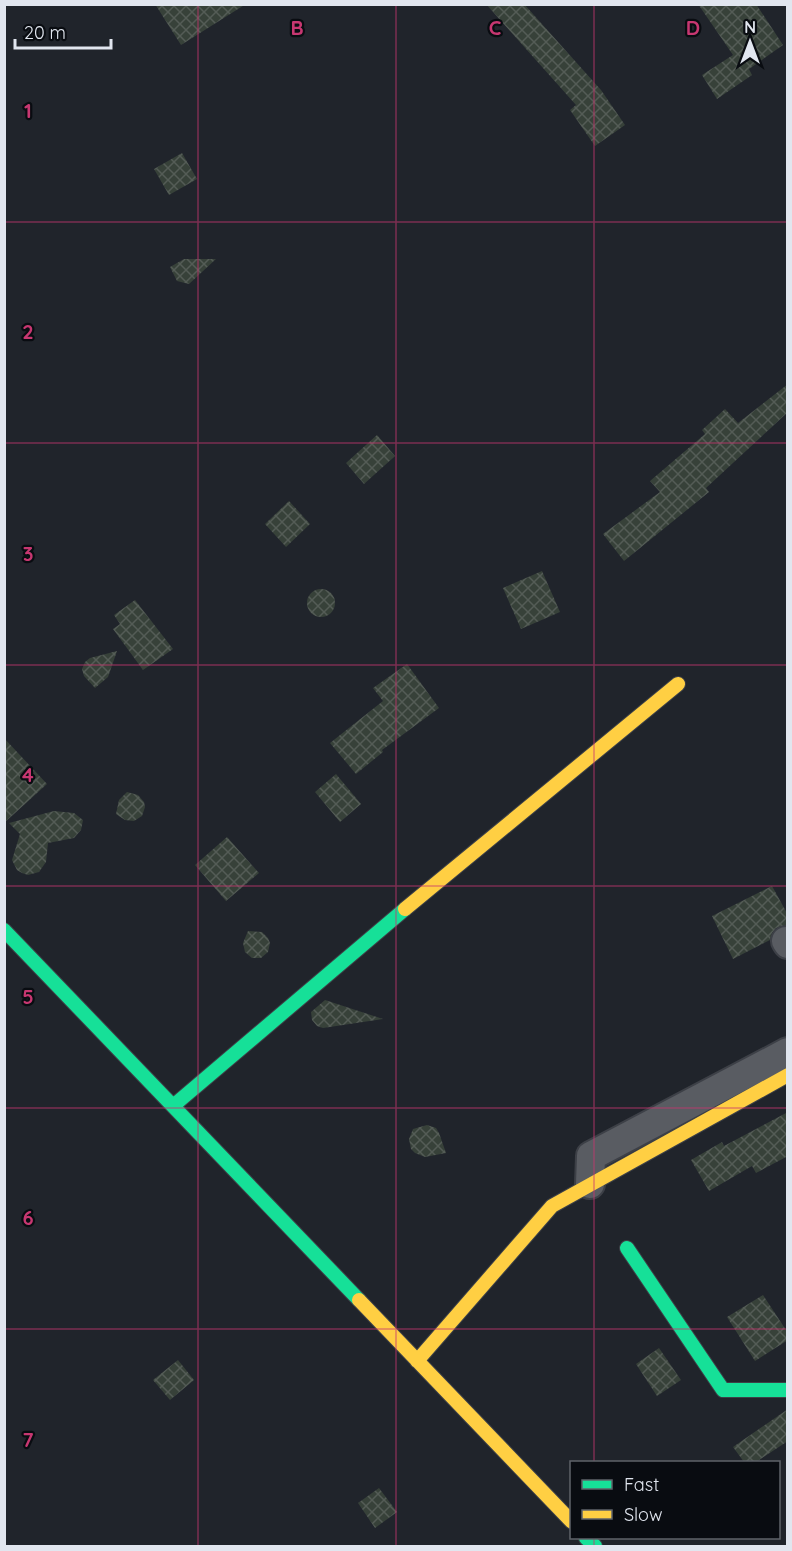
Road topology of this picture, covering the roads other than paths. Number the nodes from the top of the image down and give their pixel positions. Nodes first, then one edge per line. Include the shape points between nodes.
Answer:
1 (678, 684) dead end
2 (4, 930) edge
3 (788, 1052) edge
4 (788, 1075) edge
5 (173, 1106) junction
6 (590, 1184) junction
7 (627, 1248) dead end
8 (417, 1361) junction
9 (788, 1390) edge
10 (570, 1520) edge

1 - 5 street via 344,959
2 - 5 street
3 - 6 street via 591,1156
4 - 6 street
5 - 8 street
6 - 8 street via 552,1206
7 - 9 street via 723,1390
8 - 10 street

